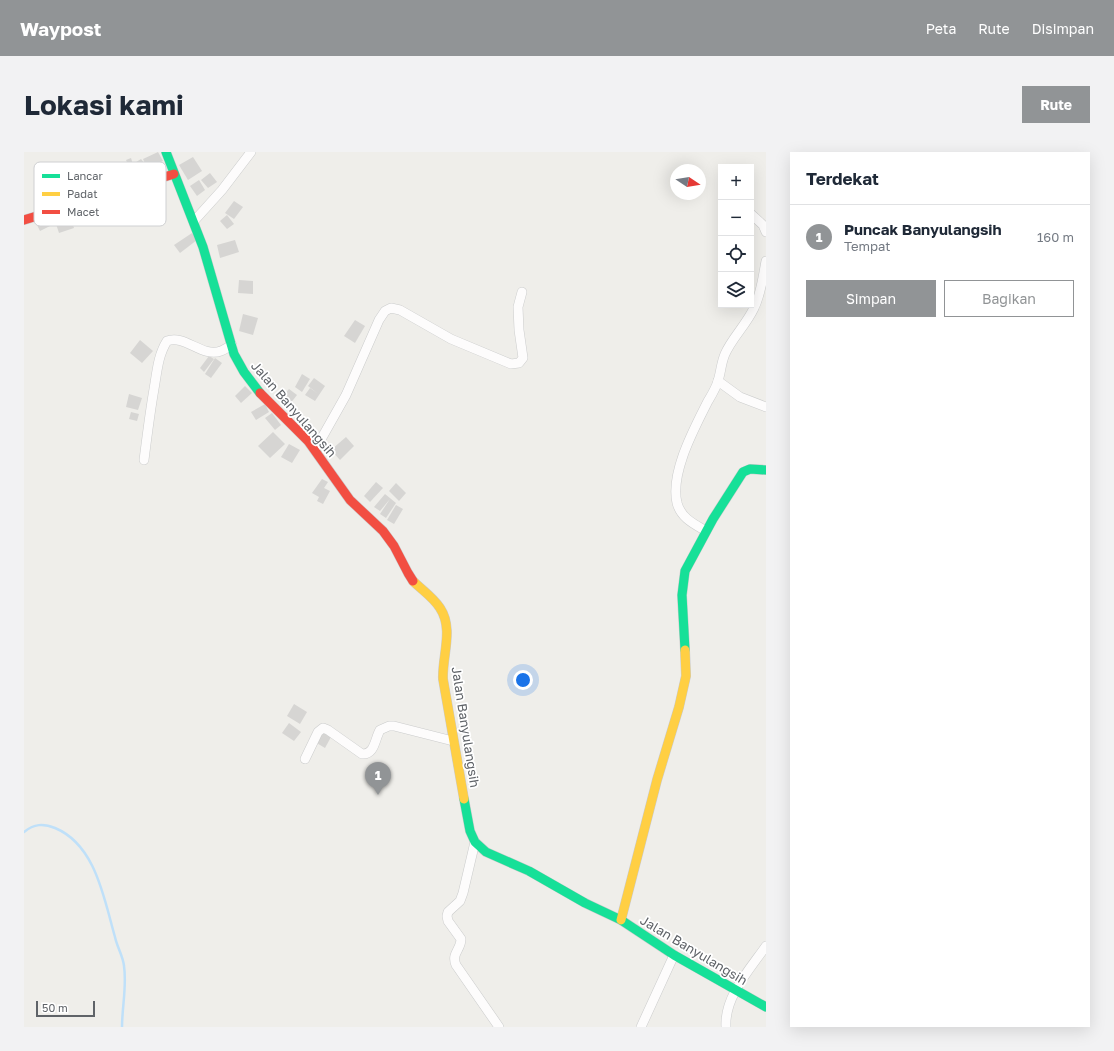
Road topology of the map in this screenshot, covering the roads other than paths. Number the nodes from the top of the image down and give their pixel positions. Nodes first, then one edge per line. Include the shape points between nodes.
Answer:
1 (166, 152) edge
2 (251, 152) edge
3 (174, 174) junction
4 (166, 176) edge
5 (34, 217) edge
6 (754, 217) edge
7 (24, 220) edge
8 (194, 221) junction
9 (766, 232) edge
10 (766, 261) edge
11 (522, 292) dead end
12 (232, 345) junction
13 (718, 381) junction
14 (766, 407) edge
15 (315, 450) junction
16 (144, 460) dead end
17 (766, 470) edge
18 (706, 531) junction
19 (453, 741) junction
20 (304, 759) dead end
21 (475, 842) junction
22 (621, 920) junction
23 (766, 946) edge
24 (674, 955) junction
25 (735, 990) junction
26 (766, 1006) edge
27 (499, 1027) edge
28 (641, 1027) edge
29 (726, 1027) edge

1 - 3 street, Jalan Banyulangsih
2 - 8 street
3 - 4 street
3 - 8 street, Jalan Banyulangsih
5 - 7 street
6 - 9 street
8 - 12 street, Jalan Banyulangsih
10 - 13 street via 754,309 725,354
11 - 15 street via 518,307 522,358 519,363 511,364 451,339 400,310 391,308 385,311 346,395
12 - 15 street, Jalan Banyulangsih via 239,365 249,380
12 - 16 street via 213,352 178,340 167,341 158,362
13 - 14 street via 740,396
13 - 18 street via 687,447 678,472 676,488 681,513
15 - 19 street, Jalan Banyulangsih via 350,499 386,534 407,571 445,616 447,636 442,668
17 - 18 street via 750,468 743,472
18 - 22 street via 685,571 682,595 686,676
19 - 20 street via 389,726 380,730 370,752 362,754 323,728 318,732
19 - 21 street, Jalan Banyulangsih via 470,831
21 - 22 street, Jalan Banyulangsih via 482,850 493,856 529,871
21 - 27 street via 463,894 460,901 448,912 447,917 461,939 455,954 456,965
22 - 24 street, Jalan Banyulangsih
23 - 25 street
24 - 25 street, Jalan Banyulangsih
24 - 28 street
25 - 26 street, Jalan Banyulangsih
25 - 29 street via 725,1019

